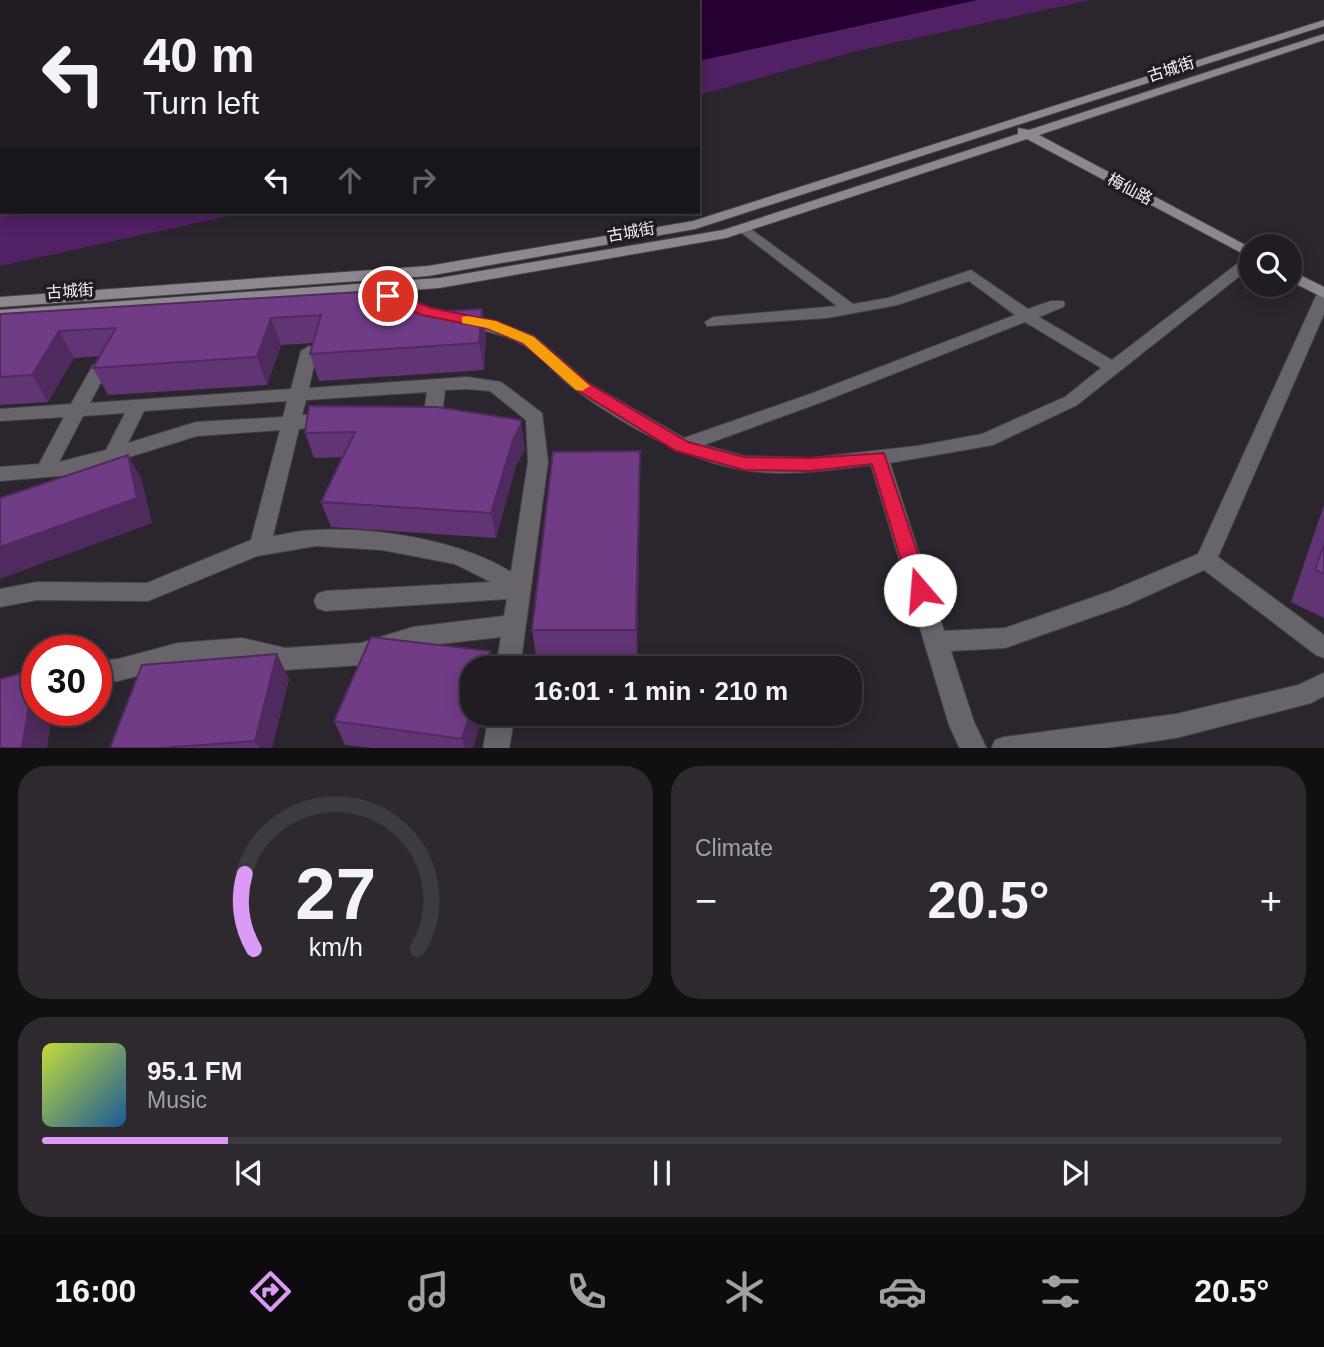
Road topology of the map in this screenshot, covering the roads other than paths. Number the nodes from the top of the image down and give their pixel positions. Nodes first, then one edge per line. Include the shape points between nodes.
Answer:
1 (1324, 23) edge
2 (1324, 37) edge
3 (1015, 122) junction
4 (1034, 133) junction
5 (744, 228) junction
6 (1239, 238) edge
7 (1239, 247) edge
8 (1239, 269) edge
9 (1302, 270) edge
10 (1302, 282) edge
11 (1324, 282) edge
12 (382, 287) junction
13 (1324, 295) edge
14 (0, 302) edge
15 (1057, 304) dead end
16 (850, 309) junction
17 (0, 315) edge
18 (1027, 316) junction
19 (713, 322) dead end
20 (309, 351) edge
21 (1113, 368) junction
22 (99, 369) edge
23 (437, 385) junction
24 (298, 394) junction
25 (138, 405) junction
26 (77, 409) junction
27 (433, 414) edge
28 (0, 415) edge
29 (356, 418) edge
30 (291, 423) junction
31 (510, 427) edge
32 (536, 432) junction
33 (682, 446) junction
34 (113, 455) junction
35 (878, 457) junction
36 (44, 470) junction
37 (0, 474) edge
38 (260, 548) junction
39 (1206, 560) junction
40 (520, 589) junction
41 (0, 598) edge
42 (325, 601) dead end
43 (514, 625) junction
44 (936, 642) junction
45 (1324, 648) edge
46 (510, 656) edge
47 (112, 671) edge
48 (1324, 684) edge
49 (500, 726) edge
50 (496, 748) edge
51 (974, 748) edge
52 (1004, 748) edge

1 - 3 main road, 古城街
2 - 4 main road, 古城街
3 - 4 main road, 梅仙路
3 - 14 main road, 古城街 via 668,230 428,271
4 - 5 main road, 古城街
4 - 6 main road, 梅仙路
4 - 7 main road, 梅仙路
5 - 12 main road, 古城街 via 439,284
5 - 16 street
8 - 21 street
9 - 11 main road
10 - 13 main road
12 - 17 main road, 古城街
12 - 33 street via 388,296 427,312 491,325 528,340 583,387
13 - 39 street
15 - 18 street
16 - 18 street via 891,302 971,275
16 - 19 street
18 - 21 street
18 - 33 street
20 - 24 street
21 - 35 street via 1071,401 986,440
22 - 26 street
23 - 24 street
23 - 27 street
23 - 32 street via 495,386 535,418
24 - 25 street
24 - 30 street
25 - 26 street
25 - 34 street
26 - 28 street
26 - 36 street
29 - 30 street
30 - 34 street via 196,429
30 - 38 street
31 - 32 street
32 - 40 street via 538,462
33 - 35 street via 744,463 810,465
34 - 36 street via 71,468
35 - 44 street
36 - 37 street
38 - 40 street via 316,538 382,542 457,556 484,566
38 - 41 street via 148,592 37,591
39 - 44 street via 1119,598 1005,638
39 - 45 street
40 - 42 street
40 - 43 street
43 - 46 street
43 - 47 street via 413,637 361,654 285,659 242,648 178,654
44 - 51 street via 962,725
48 - 52 street via 1302,695 1176,726
49 - 50 street

